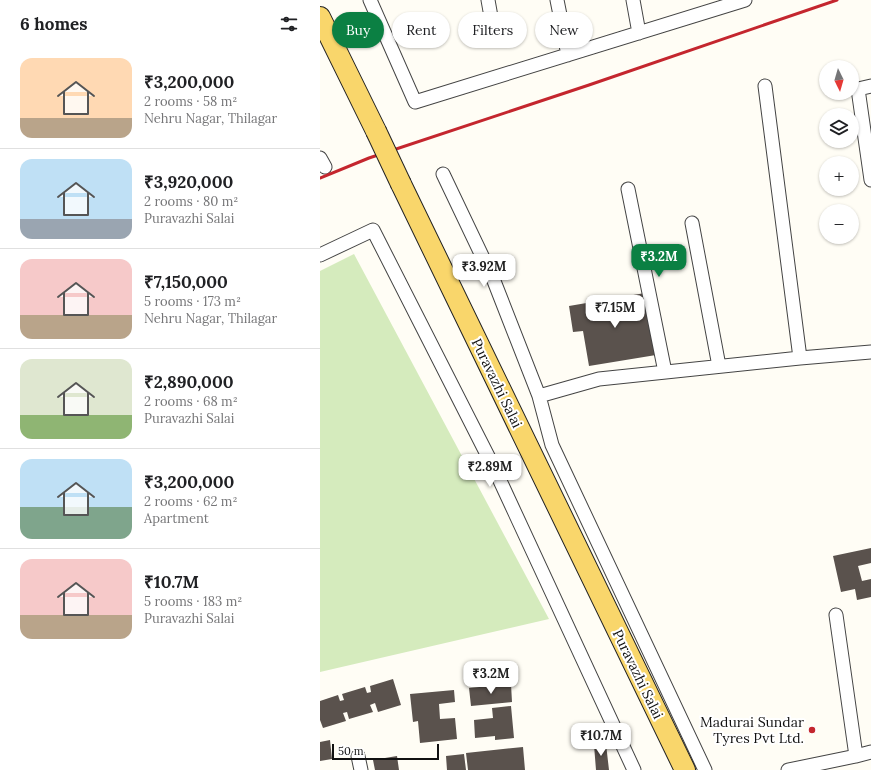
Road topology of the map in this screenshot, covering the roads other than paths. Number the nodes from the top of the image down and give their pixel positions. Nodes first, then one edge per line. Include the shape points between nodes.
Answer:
1 (370, 0) edge
2 (488, 0) edge
3 (557, 0) edge
4 (633, 0) edge
5 (745, 0) edge
6 (490, 12) edge
7 (320, 17) edge
8 (639, 33) junction
9 (568, 55) junction
10 (764, 86) dead end
11 (871, 86) edge
12 (443, 174) dead end
13 (871, 180) edge
14 (628, 189) dead end
15 (692, 223) dead end
16 (320, 255) edge
17 (871, 352) edge
18 (800, 358) junction
19 (719, 366) junction
20 (665, 372) junction
21 (538, 396) junction
22 (836, 615) dead end
23 (871, 752) edge
24 (358, 756) dead end
25 (856, 756) junction
26 (361, 770) edge
27 (634, 770) edge
28 (685, 770) edge
29 (705, 770) edge
30 (788, 770) edge

1 - 9 street via 415,102
2 - 6 street
3 - 9 street
4 - 8 street
5 - 8 street
7 - 28 main road, Puravazhi Salai, bridge
8 - 9 street
10 - 18 street
11 - 13 street via 858,89
12 - 21 street via 494,281
14 - 20 street
15 - 19 street
16 - 27 street via 373,230 496,472
17 - 18 street
18 - 19 street
19 - 20 street
20 - 21 street via 599,379
21 - 29 street via 552,445
22 - 25 street
23 - 25 street
24 - 26 street
25 - 30 street

